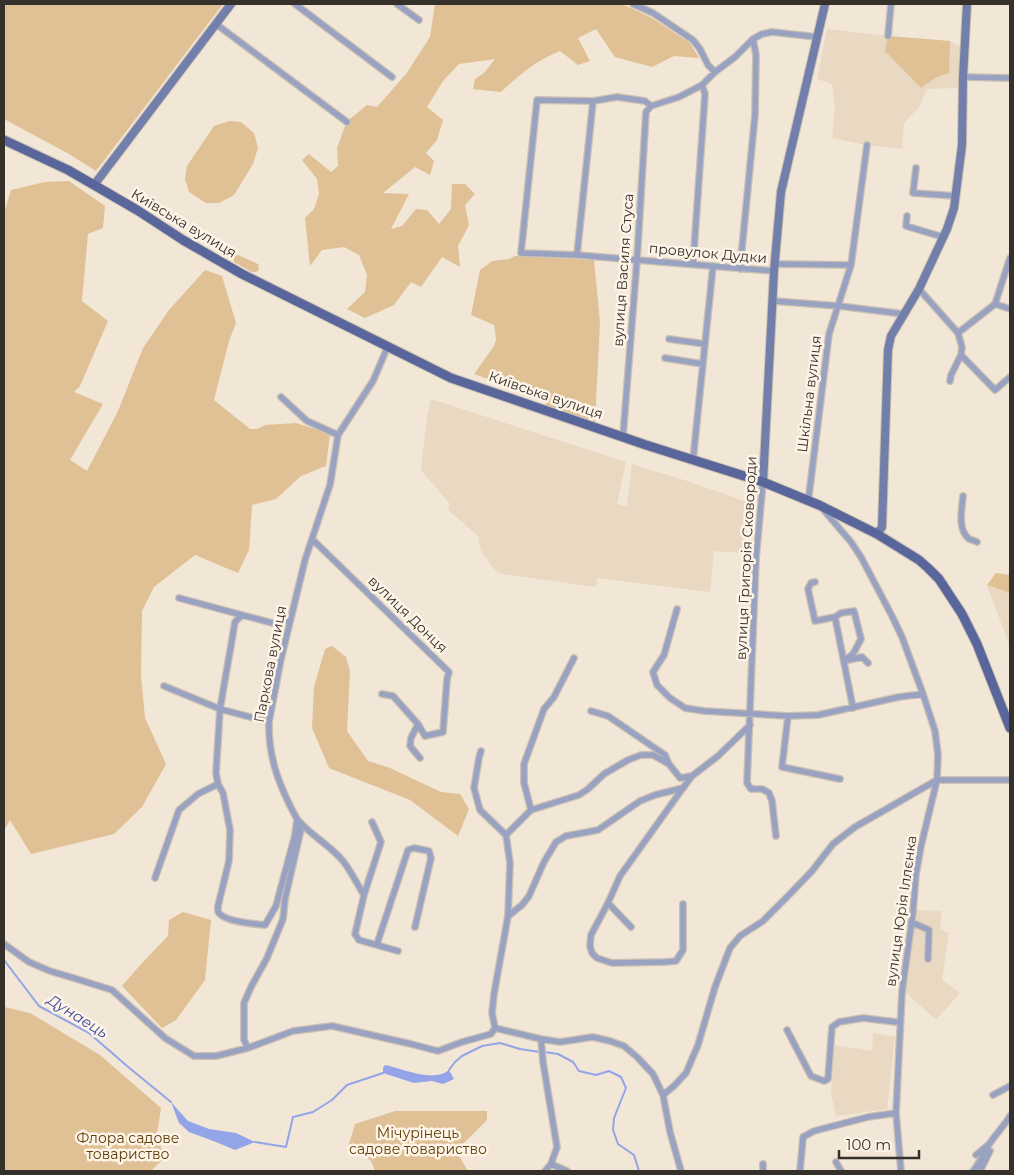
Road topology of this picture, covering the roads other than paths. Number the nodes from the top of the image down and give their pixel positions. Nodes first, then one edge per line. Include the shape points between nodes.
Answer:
1 (231, 4) edge
2 (295, 4) edge
3 (397, 4) edge
4 (633, 4) edge
5 (825, 4) edge
6 (891, 4) edge
7 (967, 4) edge
8 (419, 20) dead end
9 (216, 24) junction
10 (888, 36) dead end
11 (817, 37) junction
12 (752, 39) junction
13 (715, 72) junction
14 (392, 77) dead end
15 (963, 77) junction
16 (1010, 78) edge
17 (702, 85) junction
18 (593, 101) junction
19 (651, 106) junction
20 (347, 122) dead end
21 (4, 140) edge
22 (867, 145) dead end
23 (916, 168) dead end
24 (94, 184) junction
25 (956, 196) junction
26 (908, 216) dead end
27 (944, 237) junction
28 (577, 255) junction
29 (1010, 258) edge
30 (637, 260) junction
31 (693, 264) junction
32 (851, 265) junction
33 (714, 266) junction
34 (774, 267) junction
35 (740, 268) junction
36 (919, 289) junction
37 (772, 301) junction
38 (995, 304) junction
39 (839, 306) junction
40 (1010, 309) edge
41 (904, 314) junction
42 (958, 333) junction
43 (669, 340) dead end
44 (705, 344) junction
45 (388, 346) junction
46 (961, 355) junction
47 (665, 358) dead end
48 (703, 364) junction
49 (1010, 377) edge
50 (950, 381) dead end
51 (281, 397) dead end
52 (338, 435) junction
53 (623, 436) junction
54 (693, 460) junction
55 (763, 482) junction
56 (964, 496) dead end
57 (806, 500) junction
58 (819, 505) junction
59 (876, 534) junction
60 (312, 539) junction
61 (977, 542) dead end
62 (815, 582) dead end
63 (179, 598) dead end
64 (677, 609) dead end
65 (242, 615) junction
66 (291, 618) junction
67 (835, 618) junction
68 (574, 658) dead end
69 (844, 661) junction
70 (868, 663) dead end
71 (164, 686) dead end
72 (382, 694) dead end
73 (922, 694) junction
74 (853, 708) junction
75 (220, 709) junction
76 (591, 711) dead end
77 (750, 713) junction
78 (788, 716) junction
79 (269, 722) junction
80 (418, 724) junction
81 (750, 725) junction
82 (1010, 728) edge
83 (481, 751) dead end
84 (420, 758) dead end
85 (669, 764) junction
86 (692, 776) junction
87 (840, 779) dead end
88 (937, 780) junction
89 (1010, 780) edge
90 (218, 784) junction
91 (683, 788) junction
92 (531, 810) junction
93 (297, 819) junction
94 (372, 822) dead end
95 (302, 825) junction
96 (506, 835) junction
97 (776, 836) dead end
98 (155, 878) dead end
99 (364, 895) junction
100 (285, 899) junction
101 (608, 903) junction
102 (683, 904) dead end
103 (276, 906) junction
104 (508, 916) junction
105 (911, 922) junction
106 (631, 926) dead end
107 (414, 927) dead end
108 (599, 927) dead end
109 (4, 944) edge
110 (377, 944) junction
111 (398, 951) dead end
112 (928, 959) dead end
113 (896, 1022) dead end
114 (495, 1028) junction
115 (787, 1030) dead end
116 (540, 1039) junction
117 (248, 1048) junction
118 (1010, 1086) edge
119 (663, 1094) junction
120 (993, 1094) dead end
121 (896, 1113) junction
122 (1010, 1116) edge
123 (996, 1136) junction
124 (991, 1142) junction
125 (976, 1155) dead end
126 (836, 1162) dead end
127 (551, 1164) junction
128 (545, 1171) edge
129 (567, 1171) edge
130 (681, 1171) edge
131 (800, 1171) edge
132 (841, 1171) edge
133 (901, 1171) edge
134 (973, 1171) edge
135 (980, 1171) edge

1 - 9 street
2 - 14 street
3 - 8 street
4 - 13 street via 653,13 693,40
5 - 11 street, вулиця Григорія Сковороди
6 - 10 street
7 - 15 street
9 - 20 street
9 - 24 street
11 - 12 street via 772,32
11 - 34 street, вулиця Григорія Сковороди via 781,192
12 - 13 street
12 - 35 street via 756,55 755,115
13 - 17 street
15 - 16 street
15 - 25 street via 962,145
17 - 19 street
17 - 31 street via 705,94
18 - 19 street via 617,97 645,101
18 - 28 street
18 - 28 street, провулок Дудки via 537,100 521,253
19 - 30 street, вулиця Василя Стуса via 646,112
21 - 24 main road, Київська вулиця
22 - 32 street, Шкільна вулиця
23 - 25 street via 913,193
24 - 45 main road, Київська вулиця via 242,274
25 - 27 street
26 - 27 street via 906,226
27 - 36 street
28 - 30 street, провулок Дудки
29 - 38 street
30 - 31 street, провулок Дудки
30 - 53 street, вулиця Василя Стуса
31 - 33 street, провулок Дудки
32 - 34 street
32 - 39 street, Шкільна вулиця
33 - 35 street, провулок Дудки
33 - 44 street
34 - 35 street, провулок Дудки
34 - 37 street, вулиця Григорія Сковороди
36 - 41 street
36 - 42 street
37 - 39 street
37 - 55 street, вулиця Григорія Сковороди
38 - 40 street
38 - 42 street
39 - 41 street
39 - 57 street, Шкільна вулиця via 829,334
41 - 59 street via 891,336 888,350 882,527
42 - 46 street
43 - 44 street
44 - 48 street
45 - 52 street, Паркова вулиця via 373,381
45 - 53 main road, Київська вулиця via 451,378
46 - 49 street via 995,390
46 - 50 street
47 - 48 street
48 - 54 street
51 - 52 street via 307,421
52 - 60 street, Паркова вулиця via 330,485
53 - 54 main road, Київська вулиця
54 - 55 main road, Київська вулиця
55 - 57 main road, Київська вулиця
55 - 77 street, вулиця Григорія Сковороди via 756,558
56 - 61 street via 962,527 969,538
57 - 58 main road, Київська вулиця
58 - 59 main road, Київська вулиця
58 - 73 street, вулиця Юрія Іллєнка via 861,557 902,637
59 - 82 main road, Київська вулиця via 919,560 939,579 977,644
60 - 66 street, Паркова вулиця
60 - 80 street, вулиця Донця via 449,672 443,732 425,736
62 - 67 street via 808,590 815,621
63 - 65 street
64 - 77 street via 664,654 653,672 656,685 685,708
65 - 66 street via 276,624
65 - 75 street via 235,622
66 - 79 street, Паркова вулиця
67 - 69 street
67 - 69 street via 841,613 854,611 861,639 853,654
68 - 92 street via 554,697 544,709 524,764 524,783
69 - 70 street via 862,657
69 - 74 street
71 - 75 street
72 - 80 street, вулиця Донця via 393,696
73 - 74 street
73 - 88 street, вулиця Юрія Іллєнка via 935,732
74 - 78 street via 818,715
75 - 79 street
75 - 90 street
76 - 85 street via 608,716 665,755
77 - 78 street
77 - 81 street, вулиця Григорія Сковороди
78 - 87 street via 782,766
79 - 93 street, Паркова вулиця via 275,772
80 - 84 street via 410,746
81 - 86 street
81 - 97 street, вулиця Григорія Сковороди via 747,783 751,789 769,793
83 - 96 street via 474,788 480,810
85 - 86 street via 680,778
85 - 92 street via 653,755 641,755 604,774 579,795
86 - 91 street
88 - 89 street
88 - 105 street, вулиця Юрія Іллєнка via 917,864
88 - 119 street via 854,828 833,844 812,872 763,921 740,936 730,948 686,1073
90 - 98 street via 198,794 180,810
90 - 103 street via 223,793 230,830 229,861 218,912 231,920 265,925
91 - 101 street via 620,876
91 - 104 street via 640,801 598,830 566,836 556,842 529,896
92 - 96 street
93 - 95 street, Паркова вулиця
93 - 103 street
94 - 99 street via 381,842
95 - 99 street, Паркова вулиця via 344,862
95 - 100 street
96 - 104 street via 510,863
99 - 110 street via 355,934 359,940
100 - 103 street
100 - 117 street via 283,919 244,1003 244,1040
101 - 102 street via 590,935 590,946 597,958 612,963 676,961 682,950
101 - 106 street
101 - 108 street
104 - 114 street via 494,994 492,1013
105 - 112 street via 930,930
105 - 121 street, вулиця Юрія Іллєнка via 902,992
107 - 110 street via 431,858 428,851 414,848 408,850
109 - 117 street via 29,962 50,971 112,990 165,1038 194,1056 216,1056
110 - 111 street
113 - 115 street via 863,1018 839,1022 832,1027 828,1079 824,1081 811,1076
114 - 116 street
114 - 117 street via 491,1034 438,1051 332,1026 293,1031
116 - 119 street via 560,1042 593,1037 624,1046 653,1074
116 - 127 street via 558,1148
118 - 120 street
119 - 130 street
121 - 131 street via 814,1131 803,1137
121 - 133 street, вулиця Юрія Іллєнка
122 - 123 street
123 - 124 street
123 - 135 street
124 - 125 street
124 - 134 street
126 - 132 street
127 - 128 street
127 - 129 street

